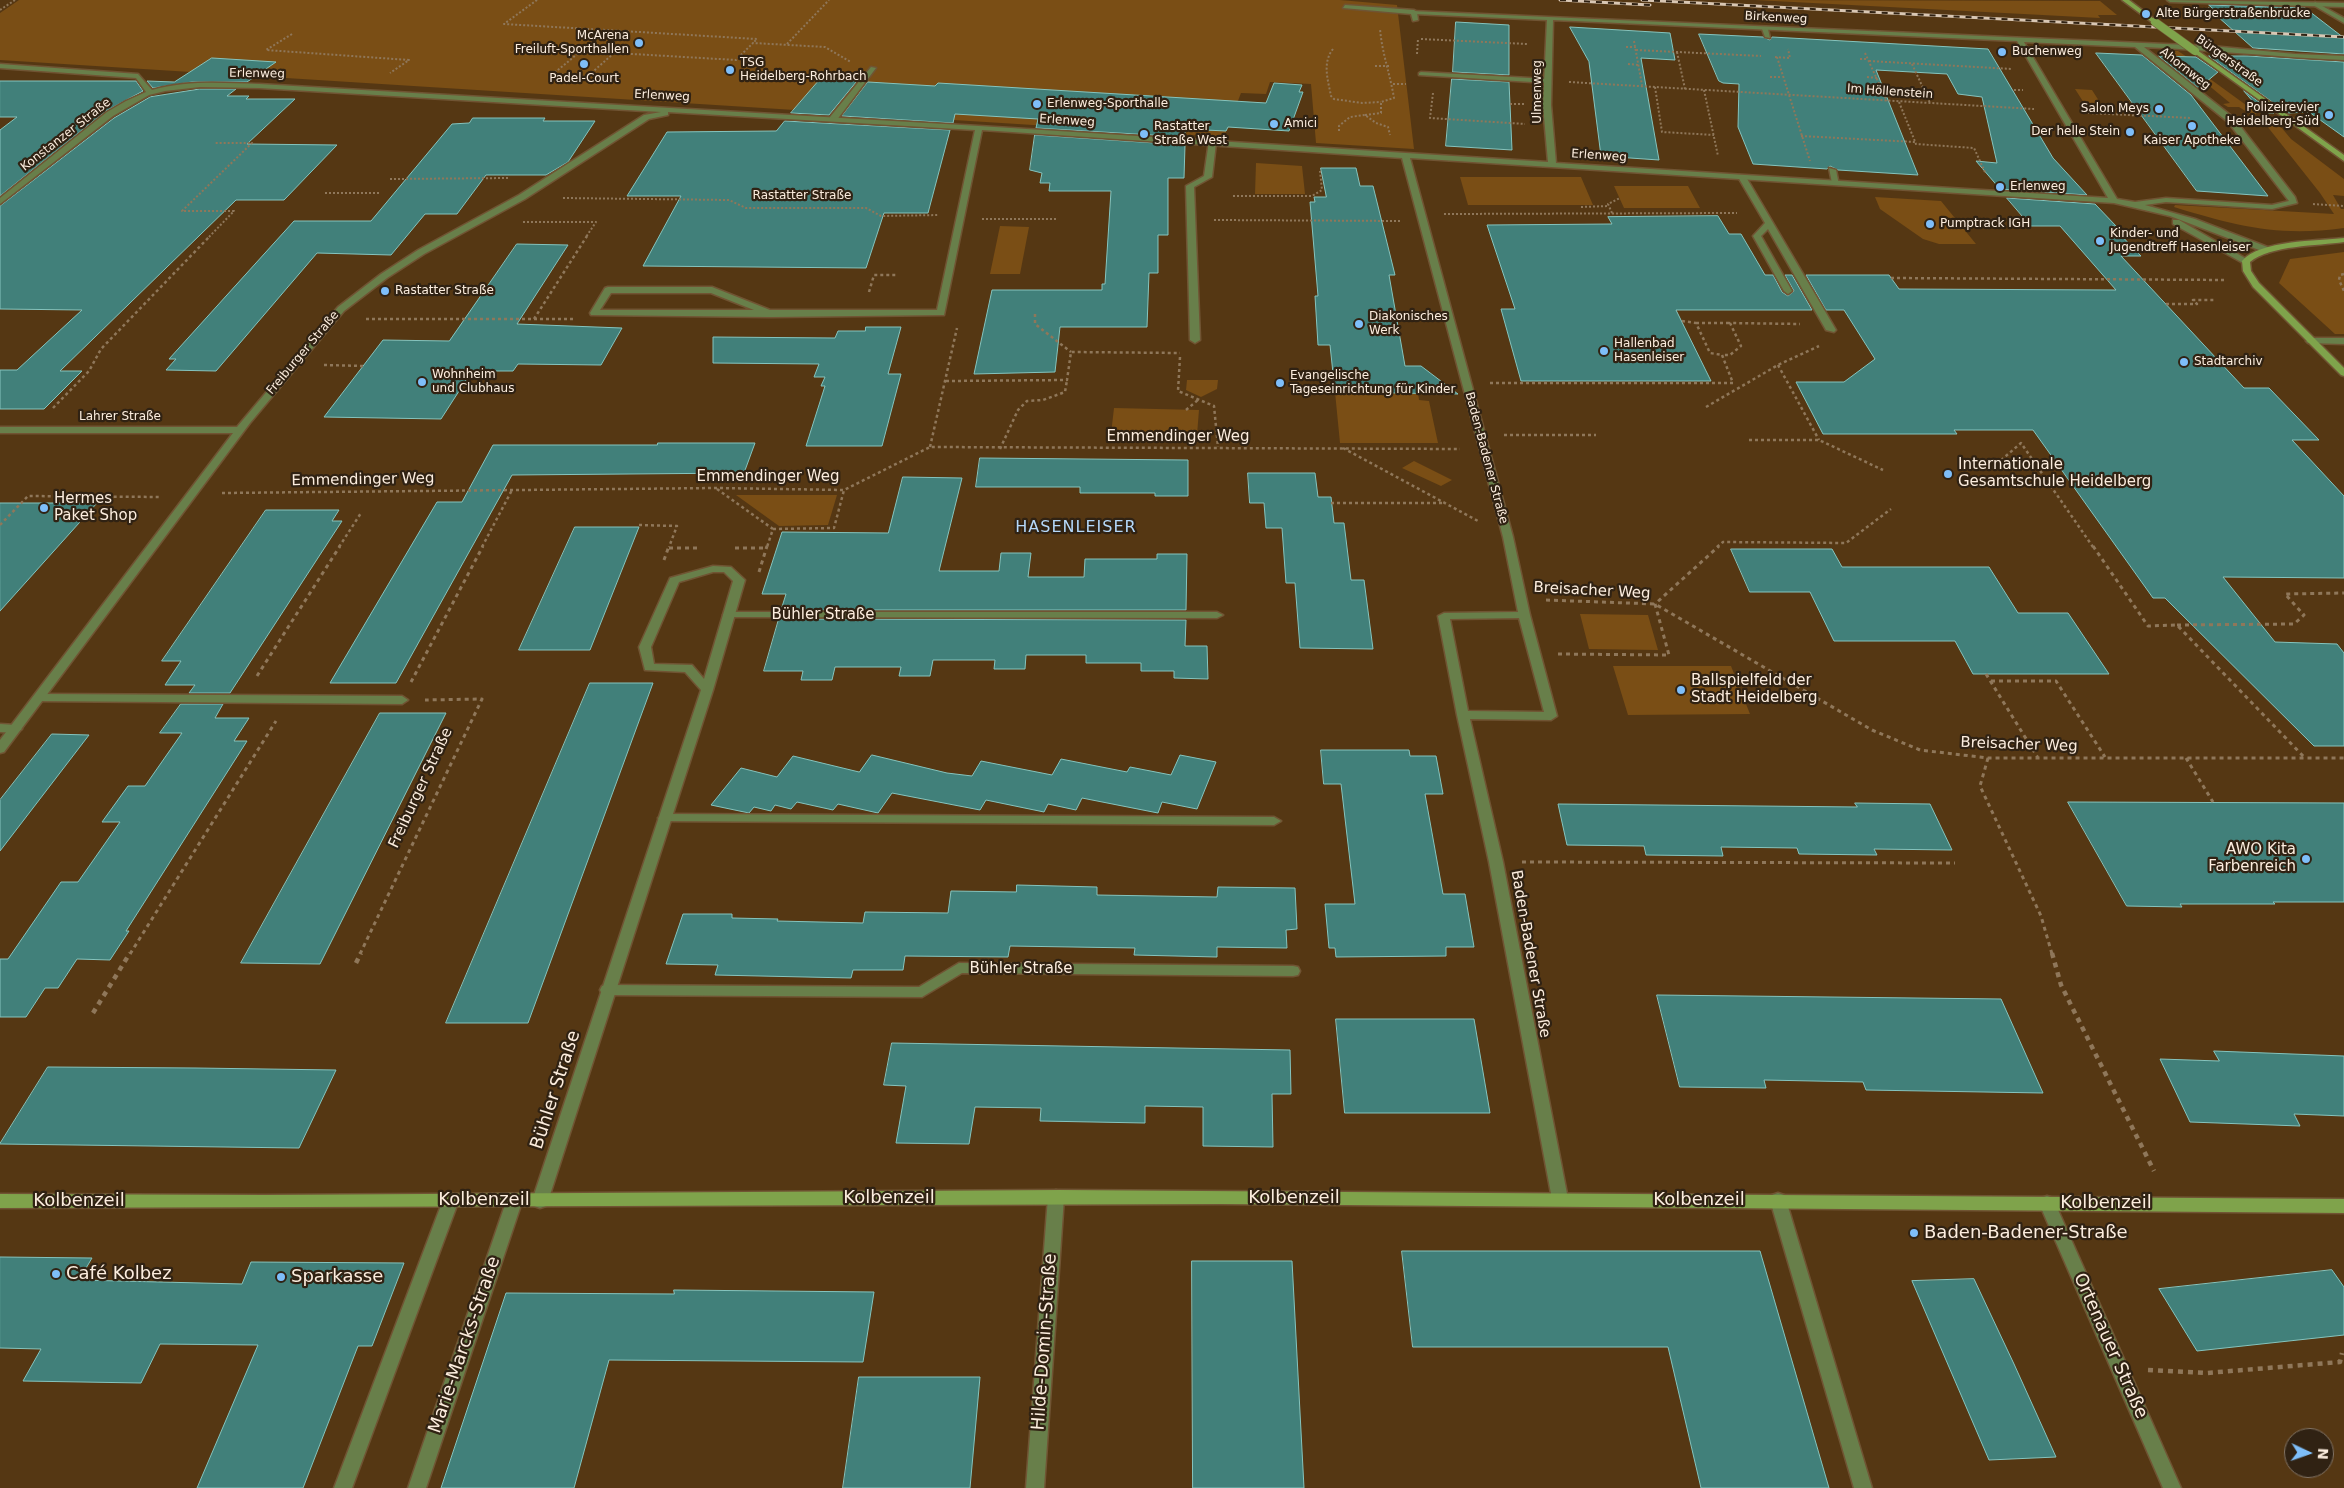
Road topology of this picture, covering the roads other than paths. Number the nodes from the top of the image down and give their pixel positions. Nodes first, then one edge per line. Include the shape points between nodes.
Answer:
1 (2125, 0) edge
2 (2170, 0) edge
3 (2312, 2) edge
4 (2344, 5) edge
5 (1345, 8) road end
6 (1414, 12) junction
7 (1550, 18) junction
8 (1415, 20) dead end
9 (2344, 21) edge
10 (1765, 29) junction
11 (1768, 37) dead end
12 (2020, 40) junction
13 (2137, 45) junction
14 (2344, 58) edge
15 (0, 66) edge
16 (874, 68) road end
17 (1420, 74) dead end
18 (1548, 81) junction
19 (149, 91) junction
20 (690, 110) junction
21 (833, 119) junction
22 (979, 128) junction
23 (1212, 143) junction
24 (1406, 157) junction
25 (2344, 159) edge
26 (1552, 166) junction
27 (1832, 170) dead end
28 (1742, 177) junction
29 (1836, 183) junction
30 (2114, 201) junction
31 (0, 202) edge
32 (2293, 203) joint
33 (2135, 204) junction
34 (2163, 214) junction
35 (1769, 223) junction
36 (2344, 240) edge
37 (2267, 250) junction
38 (2246, 261) junction
39 (1788, 291) dead end
40 (771, 314) junction
41 (1830, 327) road end
42 (1195, 340) road end
43 (2311, 341) junction
44 (2344, 341) edge
45 (2344, 373) edge
46 (0, 430) edge
47 (240, 430) junction
48 (1217, 614) dead end
49 (729, 615) junction
50 (1524, 615) junction
51 (707, 690) junction
52 (40, 698) junction
53 (402, 700) road end
54 (1463, 715) junction
55 (0, 728) edge
56 (16, 728) junction
57 (0, 749) edge
58 (665, 818) junction
59 (1274, 821) dead end
60 (1293, 971) dead end
61 (607, 990) junction
62 (1056, 1197) junction
63 (1560, 1198) junction
64 (451, 1200) junction
65 (540, 1200) junction
66 (1778, 1200) junction
67 (0, 1201) edge
68 (514, 1202) junction
69 (2047, 1203) junction
70 (2344, 1206) edge
71 (343, 1488) edge
72 (417, 1488) edge
73 (1035, 1488) edge
74 (1863, 1488) edge
75 (2172, 1488) edge

1 - 25 street, Bürgerstraße, bridge
2 - 3 street
3 - 4 street
3 - 9 street
5 - 6 street, Birkenweg
6 - 7 street, Birkenweg
6 - 8 street
7 - 10 street, Birkenweg
7 - 18 street, Ulmenweg
10 - 11 street
10 - 12 street, Birkenweg
12 - 13 street, Birkenweg
12 - 30 street
13 - 14 street, Birkenweg
13 - 32 street, Ahornweg via 2232,120
15 - 19 street via 138,76
16 - 21 street
17 - 18 street
18 - 26 street, Ulmenweg
19 - 20 street, Erlenweg via 186,85 306,88
19 - 31 street, Konstanzer Straße via 110,114
20 - 21 street, Erlenweg
20 - 47 street, Freiburger Straße via 647,117 522,197 384,276 341,309
21 - 22 street, Erlenweg
22 - 23 street, Erlenweg
22 - 40 street via 941,313
23 - 24 street, Erlenweg
23 - 42 street via 1208,177 1190,186
24 - 26 street, Erlenweg
24 - 50 street, Baden-Badener Straße via 1508,537
26 - 28 street, Erlenweg
27 - 29 street
28 - 29 street, Erlenweg
28 - 35 street
29 - 30 street, Erlenweg
30 - 33 street, Erlenweg
32 - 33 street, Erlenweg via 2272,207 2166,200
33 - 34 street, Erlenweg
34 - 37 street, Erlenweg via 2206,226
34 - 38 street, Erlenweg
35 - 39 street via 1757,236
35 - 41 street
36 - 37 street
37 - 38 street via 2253,254
38 - 43 street via 2252,280
40 - 40 street via 741,314 594,313 608,290 712,290
43 - 44 street
43 - 45 street
46 - 47 street, Lahrer Straße
47 - 52 street, Freiburger Straße
48 - 49 street, Bühler Straße
49 - 51 street, Bühler Straße
49 - 51 street, Bühler Straße via 739,580 727,569 713,569 674,580 645,647 649,667 688,668
50 - 54 street, Baden-Badener Straße via 1444,616
50 - 54 street, Baden-Badener Straße via 1552,716
51 - 58 street, Bühler Straße
52 - 53 street
52 - 56 street, Freiburger Straße
54 - 63 street, Baden-Badener Straße via 1496,862
55 - 56 street
56 - 57 street, Freiburger Straße
58 - 59 street
58 - 61 street, Bühler Straße
60 - 61 street, Bühler Straße via 959,968 922,992
61 - 65 street, Bühler Straße
62 - 63 street, Kolbenzeil
62 - 65 street, Kolbenzeil
62 - 73 street, Hilde-Domin-Straße
63 - 66 street, Kolbenzeil
64 - 67 street, Kolbenzeil
64 - 68 street, Kolbenzeil
64 - 71 street
65 - 68 street, Kolbenzeil
66 - 69 street, Kolbenzeil
66 - 74 street
68 - 72 street, Marie-Marcks-Straße
69 - 70 street, Kolbenzeil
69 - 75 street, Ortenauer Straße

